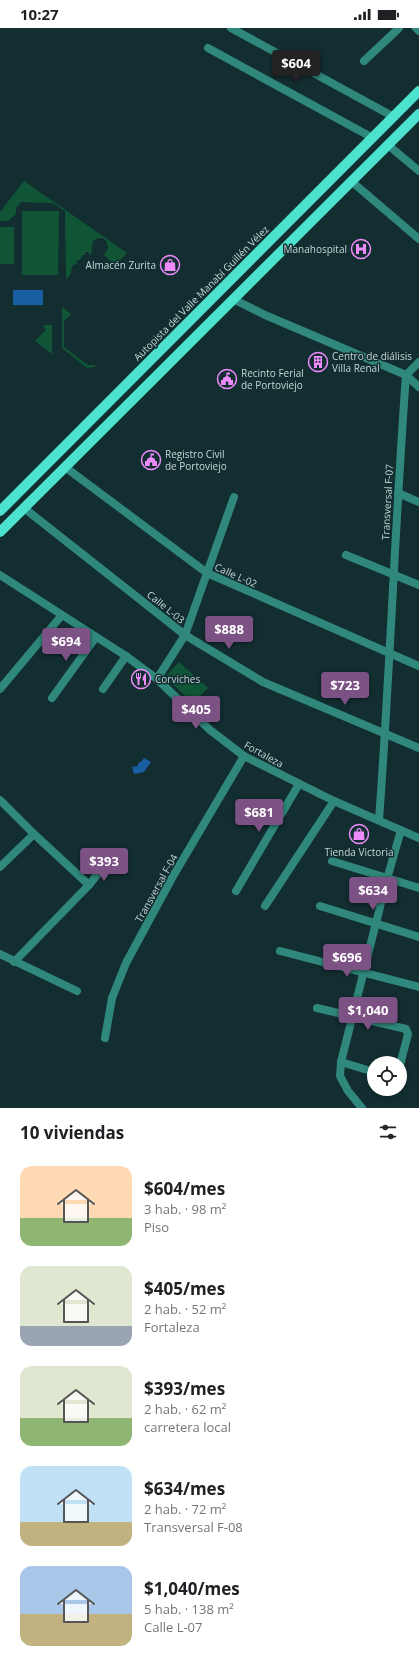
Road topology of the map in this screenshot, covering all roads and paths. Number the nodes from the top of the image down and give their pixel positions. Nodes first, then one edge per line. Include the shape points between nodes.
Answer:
1 (231, 28) edge
2 (398, 28) edge
3 (416, 28) edge
4 (419, 31) edge
5 (208, 48) dead end
6 (364, 61) dead end
7 (419, 91) edge
8 (419, 114) edge
9 (394, 117) junction
10 (373, 138) junction
11 (388, 145) junction
12 (353, 158) junction
13 (364, 168) junction
14 (419, 171) edge
15 (351, 181) junction
16 (419, 239) edge
17 (233, 298) junction
18 (419, 362) edge
19 (406, 375) junction
20 (419, 387) edge
21 (65, 467) junction
22 (398, 493) junction
23 (234, 497) dead end
24 (419, 502) edge
25 (24, 508) junction
26 (0, 510) edge
27 (0, 532) edge
28 (346, 555) dead end
29 (207, 573) junction
30 (0, 575) edge
31 (393, 575) junction
32 (419, 585) edge
33 (62, 615) junction
34 (185, 635) junction
35 (96, 637) junction
36 (390, 655) junction
37 (126, 656) junction
38 (419, 666) edge
39 (157, 679) junction
40 (0, 689) edge
41 (103, 689) dead end
42 (52, 698) dead end
43 (385, 734) junction
44 (419, 748) edge
45 (244, 756) junction
46 (299, 784) junction
47 (0, 800) edge
48 (334, 801) junction
49 (379, 820) junction
50 (401, 830) junction
51 (34, 834) junction
52 (419, 838) edge
53 (332, 861) dead end
54 (0, 867) edge
55 (103, 867) dead end
56 (387, 879) junction
57 (89, 885) junction
58 (419, 888) edge
59 (236, 891) dead end
60 (265, 906) dead end
61 (320, 906) dead end
62 (376, 922) junction
63 (419, 937) edge
64 (280, 951) dead end
65 (0, 954) edge
66 (14, 962) junction
67 (363, 972) junction
68 (419, 987) edge
69 (77, 991) dead end
70 (316, 1008) dead end
71 (351, 1017) junction
72 (105, 1038) dead end
73 (402, 1056) edge
74 (341, 1062) junction
75 (367, 1070) edge
76 (362, 1108) edge

1 - 9 street
2 - 6 street
3 - 4 street
5 - 10 street
7 - 9 main road, Autopista del Valle Manabí Guillén Vélez
8 - 11 main road
9 - 10 main road, Autopista del Valle Manabí Guillén Vélez
10 - 12 main road, Autopista del Valle Manabí Guillén Vélez
11 - 13 main road
11 - 14 street
12 - 13 main road
12 - 26 main road, Autopista del Valle Manabí Guillén Vélez
13 - 15 main road
15 - 16 street
15 - 17 main road
17 - 19 street via 264,315
17 - 21 main road
18 - 19 street
19 - 20 street
19 - 22 street, Transversal F-07
21 - 25 main road
21 - 29 street, Calle L-02
22 - 24 street
22 - 31 street, Transversal F-07
23 - 29 street
25 - 27 main road
25 - 34 street, Calle L-03
28 - 31 street
29 - 34 street
29 - 36 street, Calle L-02
30 - 33 street, Fortaleza
31 - 32 street
31 - 36 street, Transversal F-07
33 - 35 street, Fortaleza
33 - 40 street
34 - 39 street
34 - 43 street, Calle L-03 via 263,682
35 - 37 street, Fortaleza
35 - 42 street
36 - 38 street, Calle L-02
36 - 43 street, Transversal F-07
37 - 39 street, Fortaleza
37 - 41 street
39 - 45 street, Fortaleza via 210,730
43 - 44 street, Calle L-03
43 - 49 street, Transversal F-07
45 - 46 street, Fortaleza
45 - 72 street, Transversal F-04 via 172,878 126,963 112,998
46 - 48 street, Fortaleza
46 - 59 street
47 - 51 street
48 - 49 street, Fortaleza
48 - 60 street
49 - 50 street, Fortaleza
50 - 52 street, Fortaleza
50 - 56 street
51 - 54 street
51 - 57 street
53 - 56 street
55 - 57 street
56 - 58 street
56 - 62 street
57 - 66 street
61 - 62 street
62 - 63 street
62 - 67 street
64 - 67 street
65 - 66 street
66 - 69 street
67 - 68 street
67 - 71 street
70 - 71 street
71 - 73 street via 406,1029 408,1034
71 - 74 street
74 - 75 street
74 - 76 street via 340,1076

